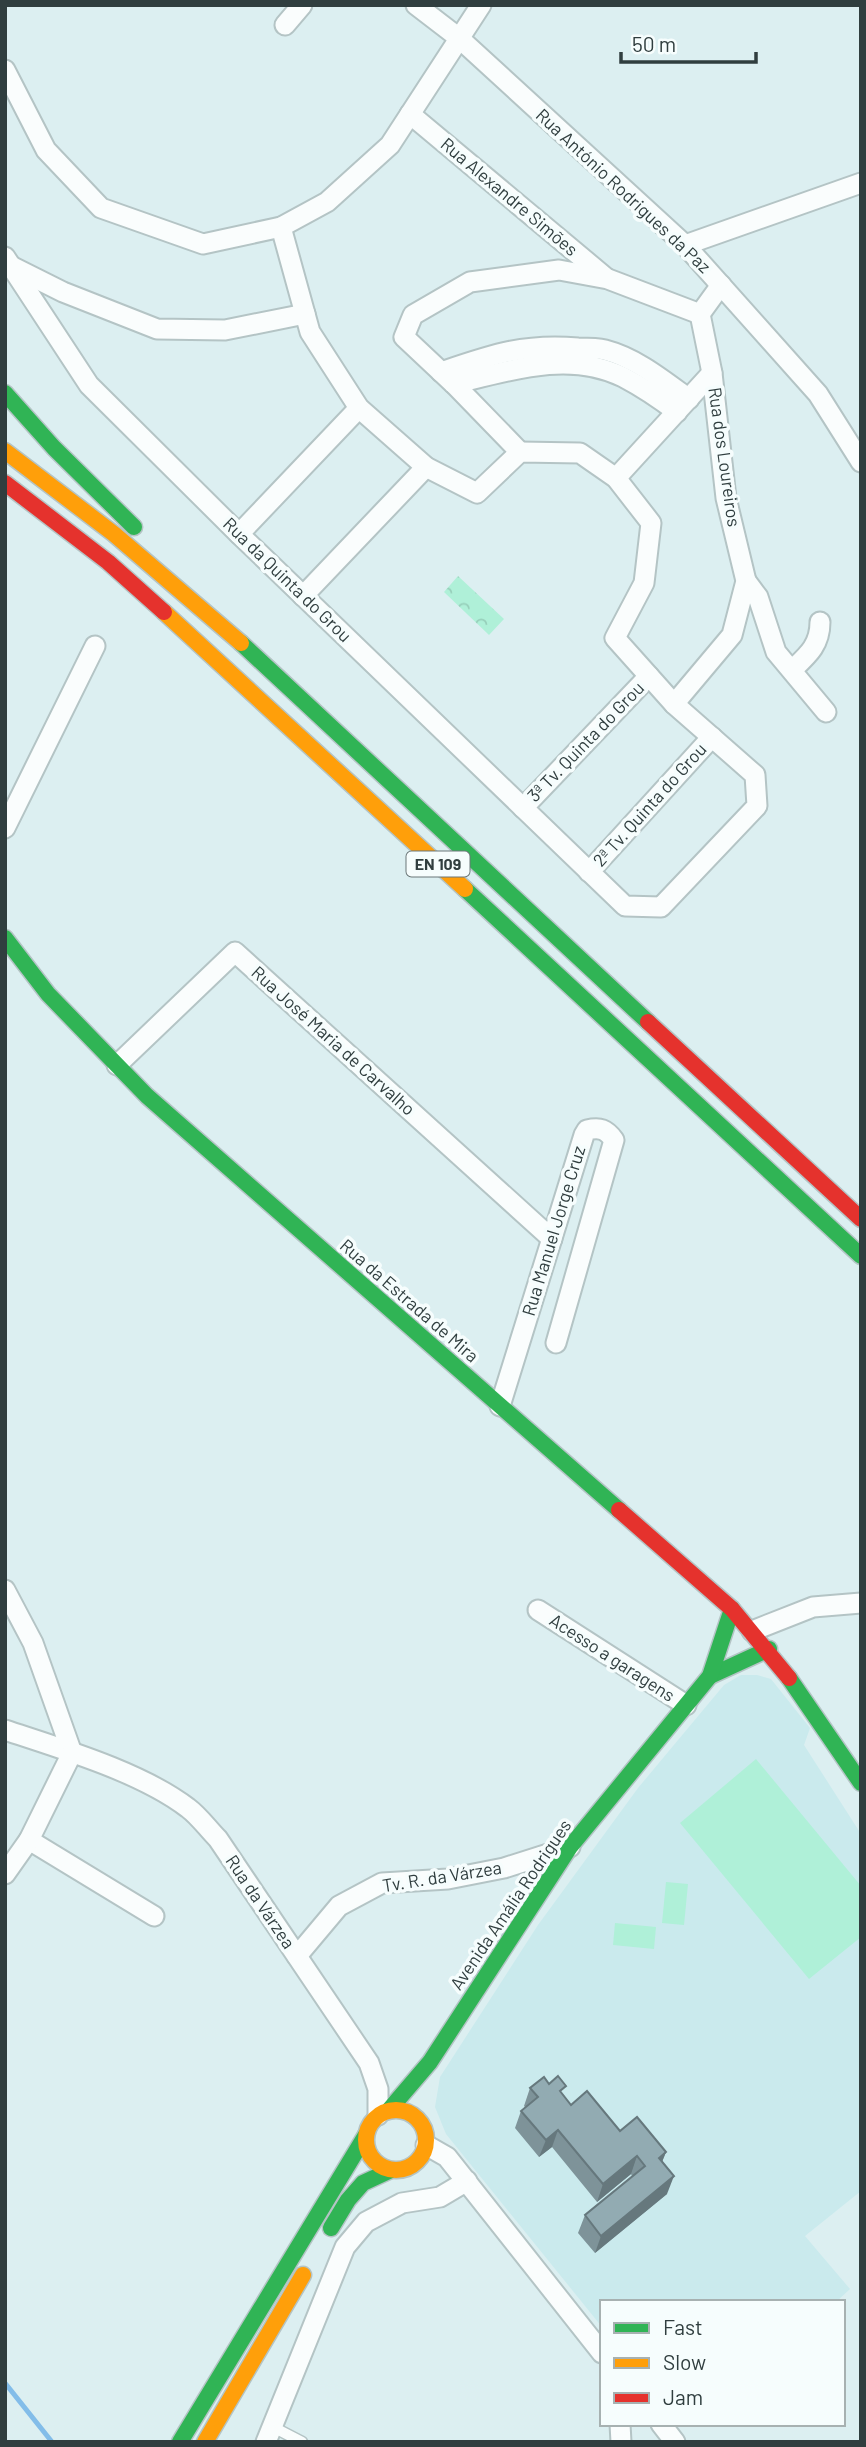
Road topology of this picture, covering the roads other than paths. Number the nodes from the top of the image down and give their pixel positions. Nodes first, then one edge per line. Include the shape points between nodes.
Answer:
1 (302, 5) edge
2 (481, 5) edge
3 (424, 8) edge
4 (285, 25) dead end
5 (459, 38) junction
6 (5, 70) edge
7 (410, 114) junction
8 (861, 183) edge
9 (281, 228) junction
10 (685, 245) junction
11 (8, 261) edge
12 (608, 279) junction
13 (721, 285) junction
14 (305, 314) junction
15 (701, 314) junction
16 (712, 373) junction
17 (447, 378) junction
18 (5, 393) edge
19 (683, 405) junction
20 (359, 408) junction
21 (5, 452) edge
22 (520, 452) junction
23 (861, 462) edge
24 (426, 467) junction
25 (616, 478) junction
26 (5, 483) edge
27 (239, 534) junction
28 (746, 581) junction
29 (303, 596) junction
30 (218, 622) junction
31 (820, 622) dead end
32 (95, 646) dead end
33 (792, 670) junction
34 (649, 676) junction
35 (674, 704) junction
36 (826, 712) dead end
37 (712, 737) junction
38 (523, 808) junction
39 (5, 828) edge
40 (589, 872) junction
41 (5, 938) edge
42 (117, 1065) junction
43 (861, 1219) edge
44 (552, 1239) junction
45 (861, 1256) edge
46 (555, 1343) dead end
47 (500, 1406) junction
48 (5, 1590) edge
49 (861, 1603) edge
50 (732, 1609) junction
51 (538, 1610) dead end
52 (752, 1631) junction
53 (769, 1649) junction
54 (710, 1676) junction
55 (686, 1705) junction
56 (5, 1730) edge
57 (72, 1753) junction
58 (861, 1783) edge
59 (29, 1840) junction
60 (570, 1847) junction
61 (5, 1874) edge
62 (154, 1916) dead end
63 (297, 1956) junction
64 (430, 2062) junction
65 (383, 2112) junction
66 (421, 2122) junction
67 (366, 2135) junction
68 (426, 2145) junction
69 (391, 2170) junction
70 (467, 2180) junction
71 (600, 2350) edge
72 (663, 2426) edge
73 (269, 2434) edge
74 (180, 2442) edge
75 (205, 2442) edge
76 (302, 2442) edge
77 (675, 2442) edge

1 - 4 street
2 - 5 street
3 - 5 street, Rua António Rodrigues da Paz
5 - 7 street
5 - 10 street, Rua António Rodrigues da Paz
6 - 9 street via 46,150 101,208 203,244
7 - 9 street via 390,145 327,202
7 - 12 street, Rua Alexandre Simões
8 - 10 street
9 - 14 street
10 - 13 street, Rua António Rodrigues da Paz
11 - 14 street via 63,292 157,329 225,330
11 - 27 street, Rua da Quinta do Grou via 89,385
12 - 15 street
12 - 17 street via 559,270 470,282 413,315 404,337
13 - 15 street
13 - 23 street, Rua António Rodrigues da Paz via 818,394
14 - 20 street via 310,332
15 - 16 street, Rua dos Loureiros
16 - 19 street
16 - 28 street, Rua dos Loureiros via 726,498
17 - 19 street via 568,364 621,376
17 - 22 street
18 - 30 main road via 150,543
19 - 25 street
20 - 24 street
20 - 27 street
21 - 30 main road, EN 109 via 125,542
22 - 24 street via 477,493
22 - 25 street via 580,453
24 - 29 street
25 - 34 street, Rua da Quinta do Grou via 651,523 644,583 615,638
26 - 45 main road, EN 109 via 108,562 201,645
27 - 29 street, Rua da Quinta do Grou
28 - 33 street via 758,597 776,652
28 - 35 street, Rua dos Loureiros via 732,635
29 - 38 street, Rua da Quinta do Grou
30 - 43 main road, EN 109
31 - 33 street via 815,645
32 - 39 street
33 - 36 street
34 - 35 street, Rua da Quinta do Grou
34 - 38 street, 3ª Tv. Quinta do Grou
35 - 37 street, Rua da Quinta do Grou
37 - 40 street, 2ª Tv. Quinta do Grou
37 - 40 street, Rua da Quinta do Grou via 755,775 758,806 661,907 625,906
38 - 40 street, Rua da Quinta do Grou
41 - 42 main road, Rua da Estrada de Mira via 48,994
42 - 44 street, Rua José Maria de Carvalho via 235,952
42 - 47 main road, Rua da Estrada de Mira
44 - 46 street, Rua Manuel Jorge Cruz via 584,1135 596,1128 607,1130 614,1140
44 - 47 street, Rua Manuel Jorge Cruz
47 - 50 main road, Rua da Estrada de Mira
48 - 57 street via 33,1643
49 - 52 street via 813,1607
50 - 52 main road, Rua da Estrada de Mira
50 - 54 main road, Avenida Amália Rodrigues
51 - 55 street, Acesso a garagens
52 - 53 main road, Rua da Estrada de Mira
53 - 54 main road, Avenida Amália Rodrigues
53 - 58 main road, Rua da Estrada de Mira
54 - 55 main road, Avenida Amália Rodrigues
55 - 60 main road, Avenida Amália Rodrigues
56 - 57 street, Rua da Várzea
57 - 59 street
57 - 63 street, Rua da Várzea via 153,1786 189,1809 218,1839
59 - 61 street
59 - 62 street
60 - 63 street, Tv. R. da Várzea via 459,1877 382,1883 339,1906
60 - 64 main road, Avenida Amália Rodrigues
63 - 65 street, Rua da Várzea via 369,2063
64 - 65 main road, Avenida Amália Rodrigues
64 - 66 main road, Avenida Amália Rodrigues
65 - 66 main road via 401,2110
65 - 67 main road
66 - 68 main road
67 - 69 main road via 371,2158
67 - 74 main road
68 - 69 main road via 414,2165
68 - 70 street via 447,2157
69 - 75 main road via 363,2183 348,2200
70 - 71 street
70 - 73 street via 440,2197 402,2203 366,2222 345,2247
72 - 77 street
73 - 76 lane

